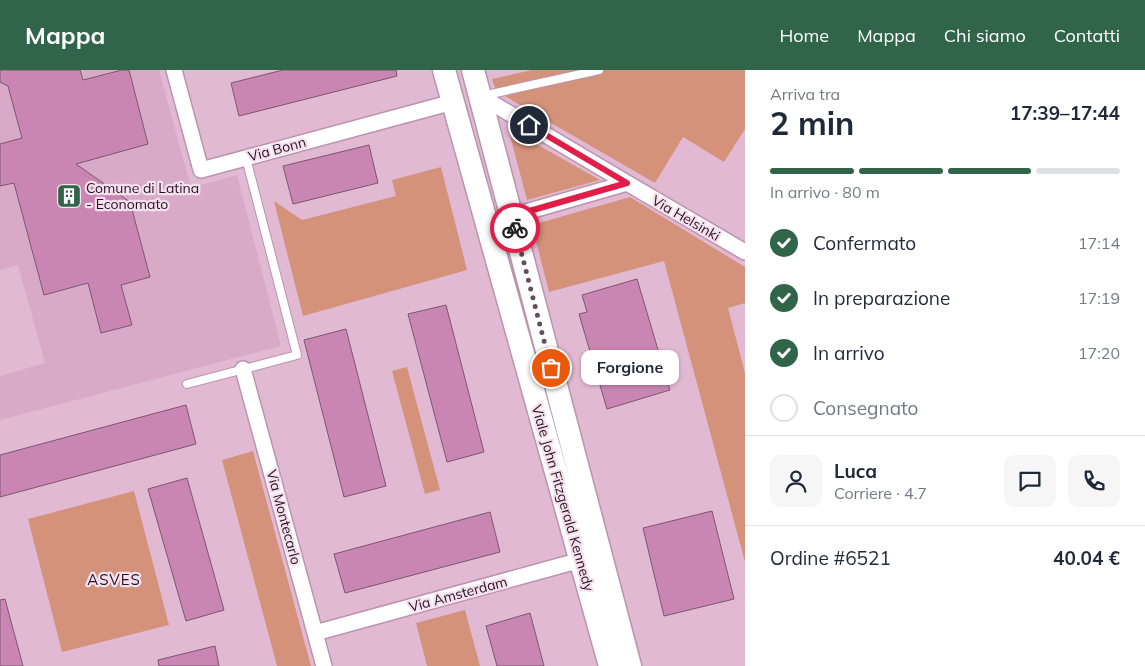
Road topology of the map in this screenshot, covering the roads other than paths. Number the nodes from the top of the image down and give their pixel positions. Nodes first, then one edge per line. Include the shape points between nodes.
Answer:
1 (174, 70) edge
2 (444, 70) edge
3 (473, 70) edge
4 (598, 70) edge
5 (480, 96) junction
6 (453, 102) junction
7 (246, 158) junction
8 (627, 183) junction
9 (512, 216) junction
10 (745, 252) edge
11 (244, 369) junction
12 (187, 384) dead end
13 (590, 557) junction
14 (315, 633) junction
15 (324, 666) edge
16 (610, 666) edge
17 (630, 666) edge

1 - 7 street, Via Bonn via 201,170
2 - 6 street, Viale John Fitzgerald Kennedy
3 - 5 street, Viale John Fitzgerald Kennedy
4 - 5 lane
5 - 8 street, Via Helsinki
5 - 9 street, Viale John Fitzgerald Kennedy
6 - 7 street, Via Bonn
6 - 13 street, Viale John Fitzgerald Kennedy
7 - 11 lane via 296,355
8 - 9 street
8 - 10 street, Via Helsinki
9 - 13 street, Viale John Fitzgerald Kennedy
11 - 12 lane
11 - 14 street, Via Montecarlo
13 - 14 street, Via Amsterdam
13 - 16 street, Viale John Fitzgerald Kennedy
13 - 17 street, Viale John Fitzgerald Kennedy
14 - 15 street, Via Montecarlo

